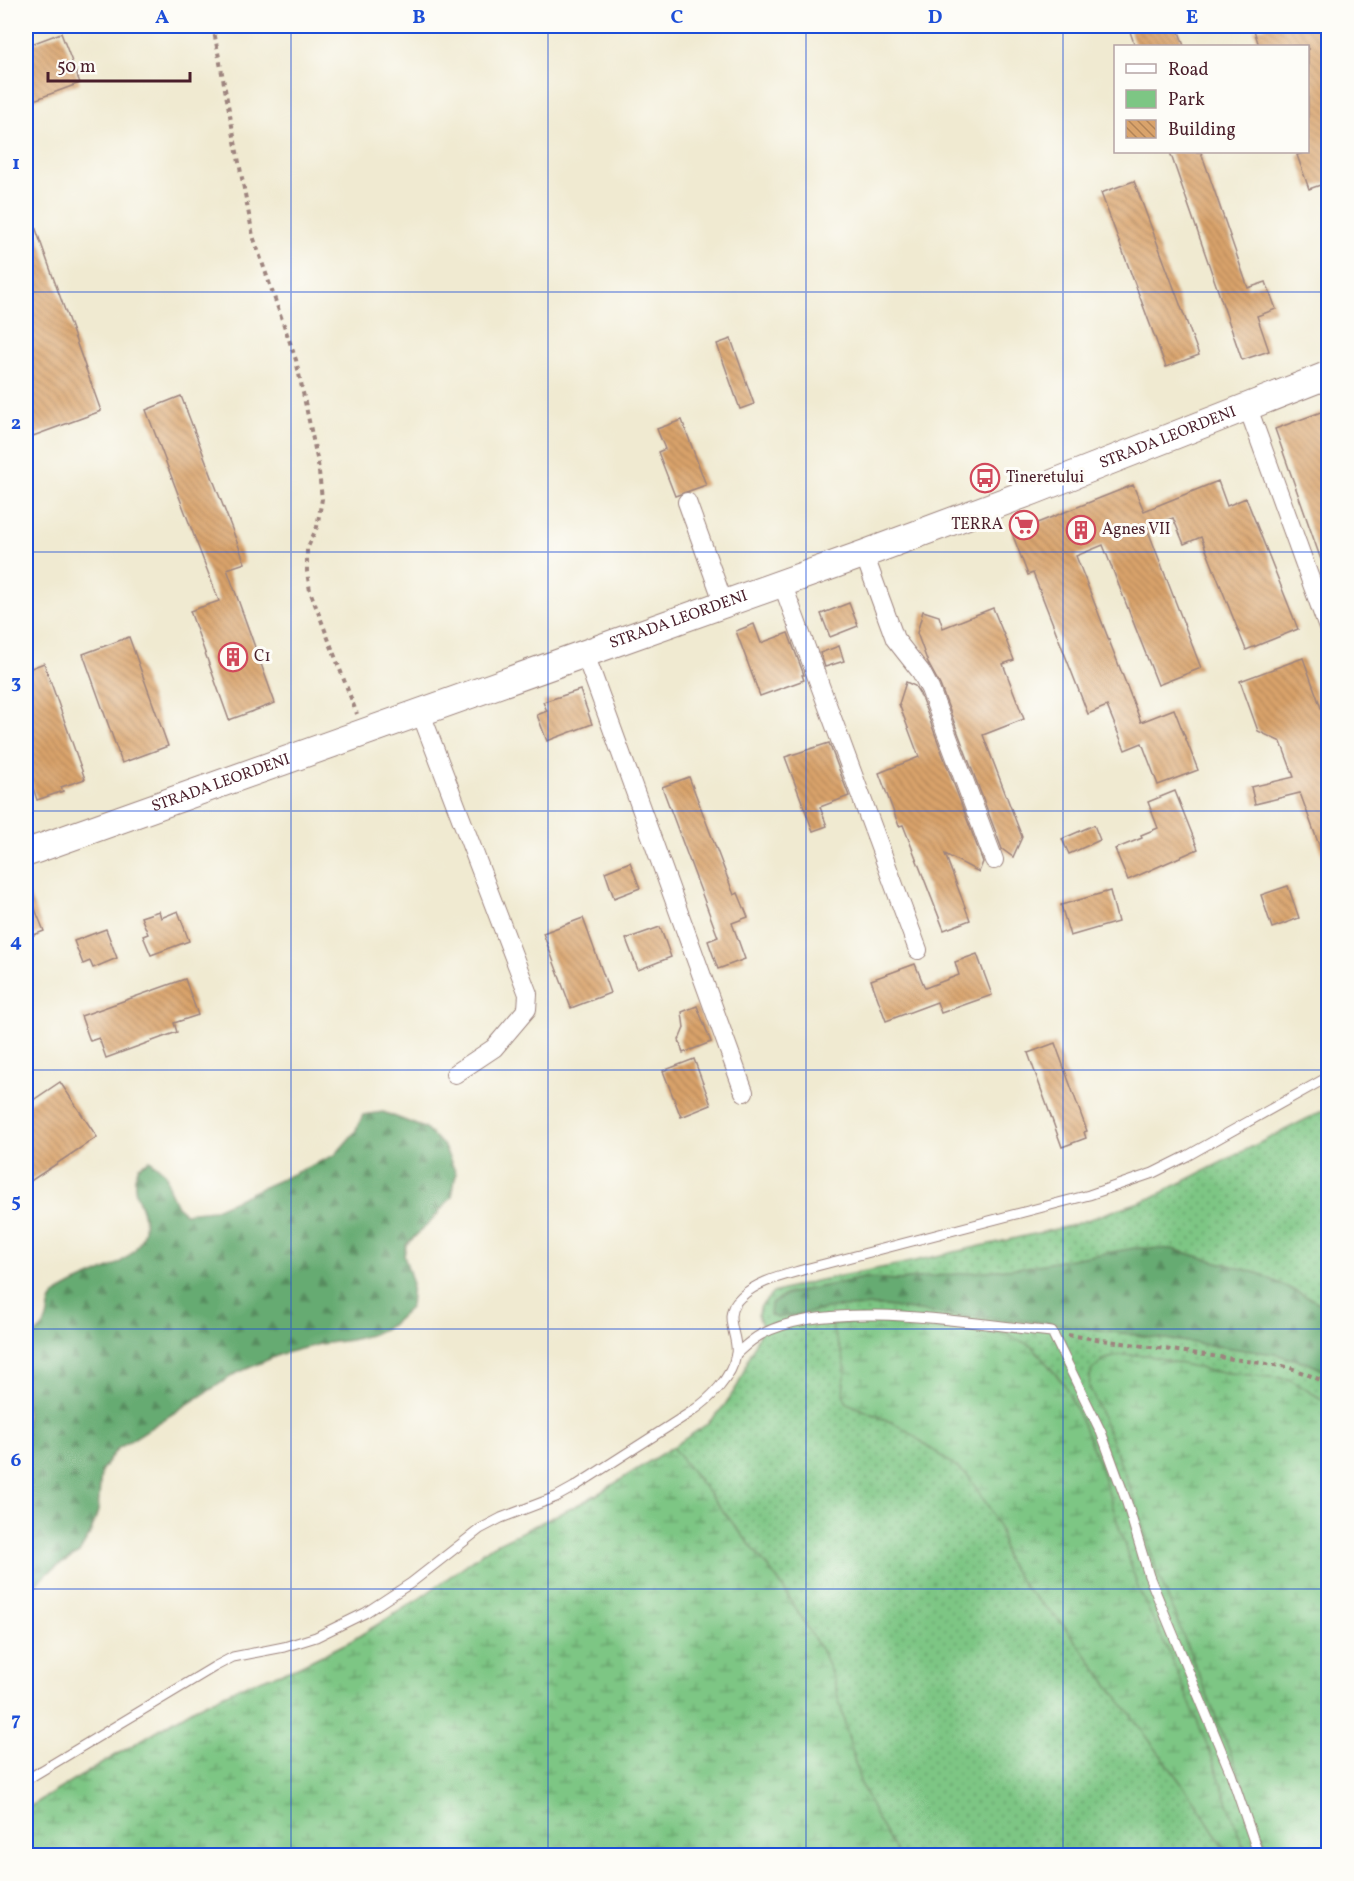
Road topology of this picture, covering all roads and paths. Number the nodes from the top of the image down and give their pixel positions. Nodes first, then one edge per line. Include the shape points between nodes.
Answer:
1 (213, 26) edge
2 (1329, 375) edge
3 (1248, 408) junction
4 (687, 502) dead end
5 (864, 554) junction
6 (782, 583) junction
7 (724, 604) junction
8 (1329, 628) edge
9 (585, 654) junction
10 (420, 711) junction
11 (364, 732) junction
12 (26, 853) edge
13 (994, 860) dead end
14 (918, 950) dead end
15 (455, 1074) dead end
16 (1329, 1077) edge
17 (744, 1092) dead end
18 (1052, 1332) junction
19 (736, 1354) junction
20 (1329, 1386) edge
21 (26, 1780) edge
22 (1259, 1856) edge

1 - 11 path via 253,236 296,360 318,463 322,499 317,527 307,549 310,591
2 - 3 main road, STRADA LEORDENI
3 - 5 main road, STRADA LEORDENI
3 - 8 street
4 - 7 street
5 - 6 main road, STRADA LEORDENI
5 - 13 street via 895,639 930,689
6 - 7 main road, STRADA LEORDENI
6 - 14 street
7 - 9 main road, STRADA LEORDENI
9 - 10 main road, STRADA LEORDENI
9 - 17 street
10 - 11 main road, STRADA LEORDENI
10 - 15 street via 528,994 527,1009 494,1048
11 - 12 main road, STRADA LEORDENI
16 - 19 lane via 1187,1156 1126,1183 809,1268 753,1288 740,1297 731,1311
18 - 19 lane via 894,1316 814,1318 762,1334
18 - 20 path via 1288,1367
18 - 22 lane via 1101,1432 1149,1576 1231,1774
19 - 21 lane via 727,1376 705,1403 574,1487 480,1529 366,1613 316,1637 240,1655 214,1667

